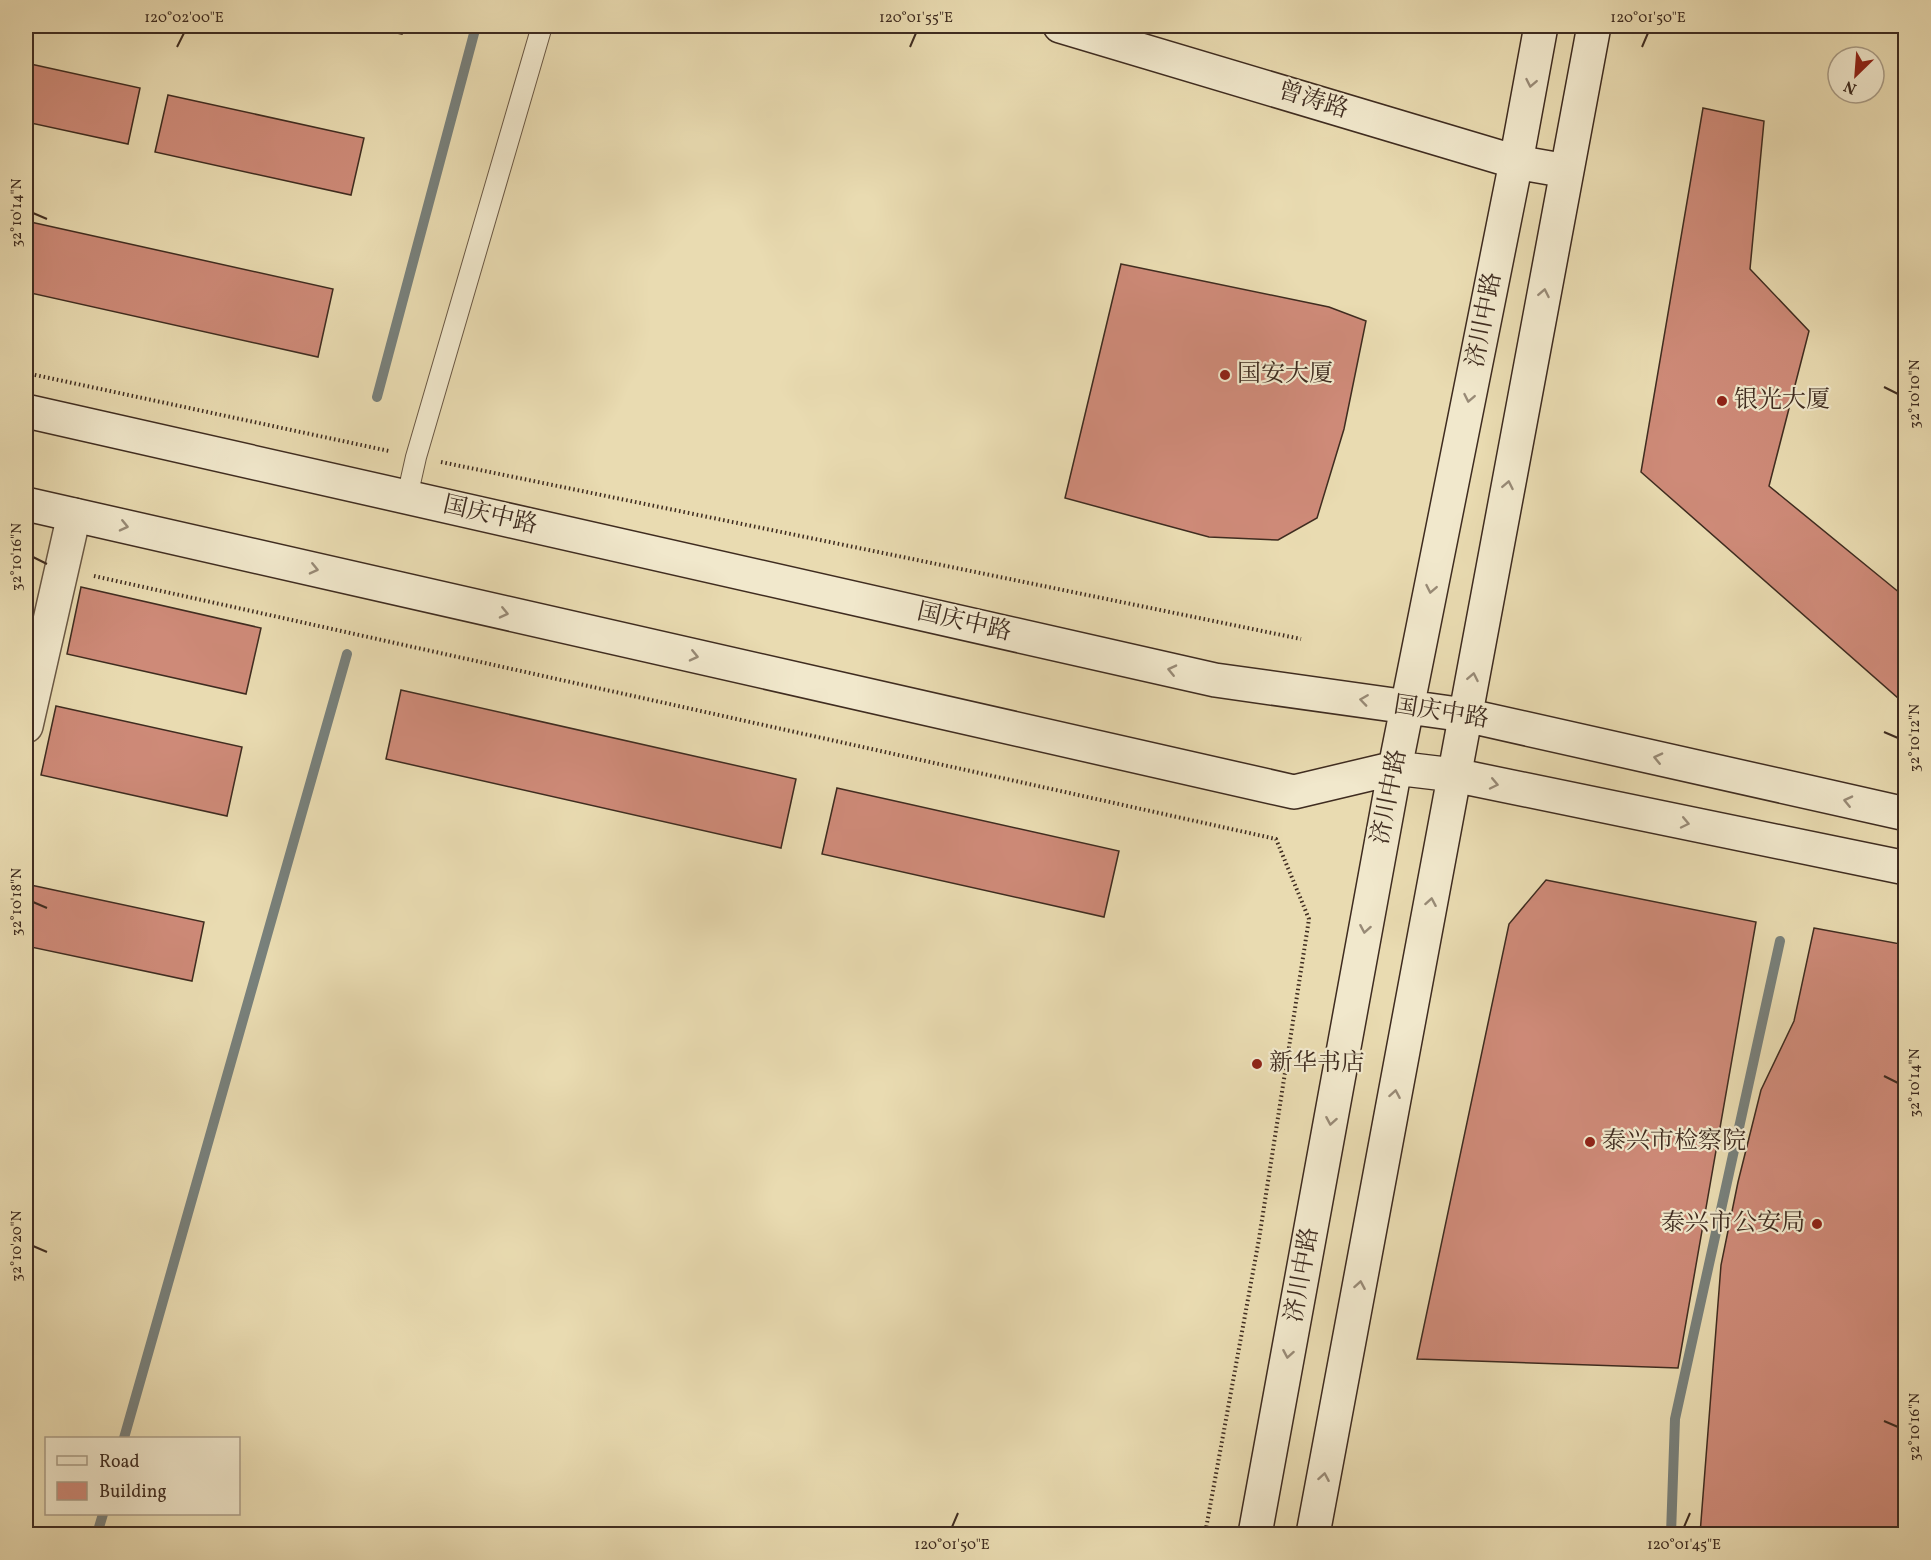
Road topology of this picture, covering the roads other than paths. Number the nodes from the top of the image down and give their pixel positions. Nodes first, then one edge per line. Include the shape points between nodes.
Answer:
1 (542, 26) edge
2 (1060, 26) edge
3 (1541, 26) edge
4 (1594, 26) edge
5 (1516, 162) junction
6 (1567, 171) junction
7 (26, 411) edge
8 (407, 497) junction
9 (26, 504) edge
10 (75, 515) junction
11 (1408, 707) junction
12 (1466, 715) junction
13 (26, 726) edge
14 (1395, 768) junction
15 (1454, 776) junction
16 (1905, 814) edge
17 (1905, 868) edge
18 (1255, 1534) edge
19 (1313, 1534) edge

1 - 8 lane
2 - 5 main road, 曾涛路
3 -> 5 main road, 济川中路
4 - 6 main road
5 - 6 main road, 曾涛路
5 -> 11 main road, 济川中路
12 -> 6 main road
7 - 8 main road, 国庆中路
11 -> 8 main road, 国庆中路 via 1215,680
9 - 10 main road
10 - 13 main road
10 -> 14 main road via 1294,792
11 - 12 main road, 国庆中路
11 - 14 main road, 济川中路
12 - 15 main road
16 -> 12 main road, 国庆中路
14 - 15 main road
14 -> 18 main road, 济川中路
15 -> 17 main road
19 -> 15 main road

